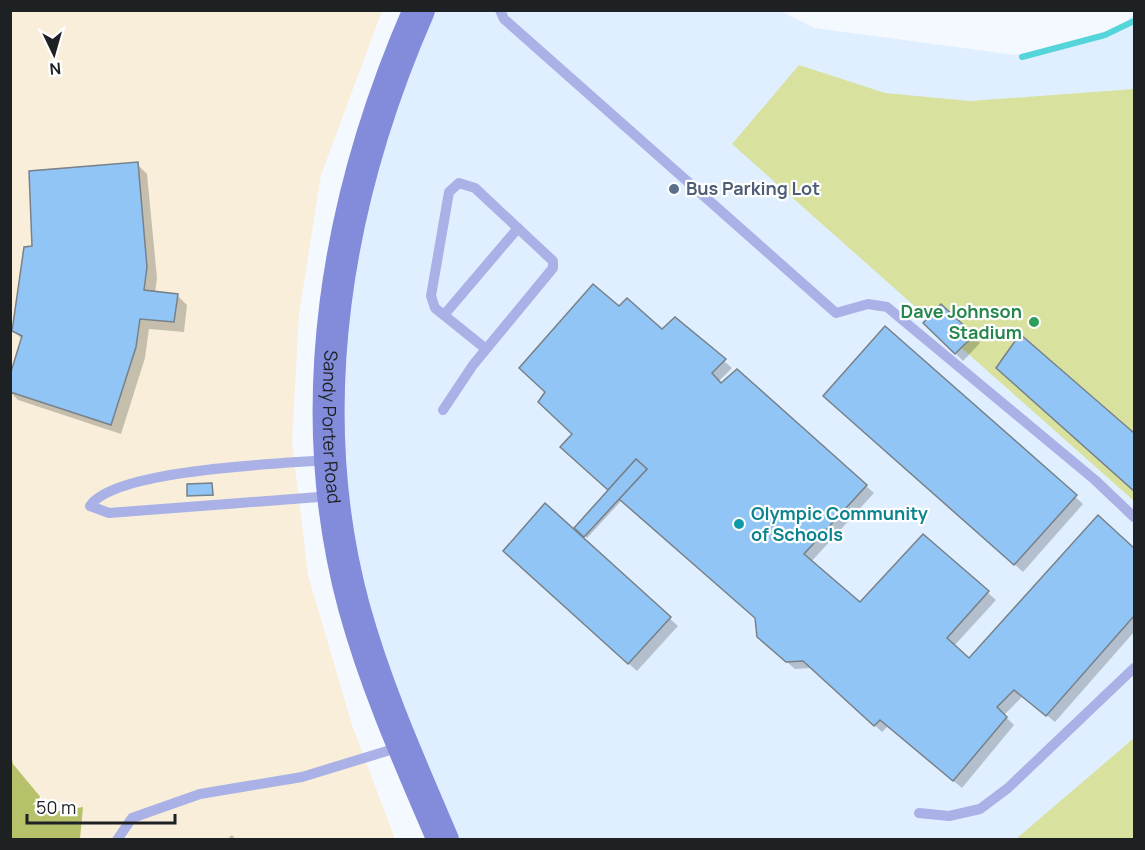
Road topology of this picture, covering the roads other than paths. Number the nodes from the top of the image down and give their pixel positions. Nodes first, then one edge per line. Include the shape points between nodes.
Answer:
1 (419, 10) edge
2 (500, 10) edge
3 (518, 228) junction
4 (444, 315) junction
5 (486, 349) junction
6 (443, 410) dead end
7 (331, 459) junction
8 (334, 496) junction
9 (1134, 517) edge
10 (1134, 668) edge
11 (403, 746) junction
12 (919, 813) dead end
13 (117, 840) edge
14 (443, 840) edge

1 - 7 street, Sandy Porter Road via 383,101 347,227 330,366
2 - 9 lane via 504,18 836,313 868,304 887,307
3 - 4 lane
3 - 4 lane via 475,188 459,183 449,192 431,296 435,308
3 - 5 lane via 553,261 553,268
4 - 5 lane
5 - 6 lane
7 - 8 street, Sandy Porter Road
7 - 8 lane via 162,475 107,491 90,506 109,513
8 - 11 street, Sandy Porter Road via 354,606
10 - 12 lane via 1008,788 980,809 949,816
11 - 13 lane via 302,777 200,794 132,818
11 - 14 street, Sandy Porter Road

